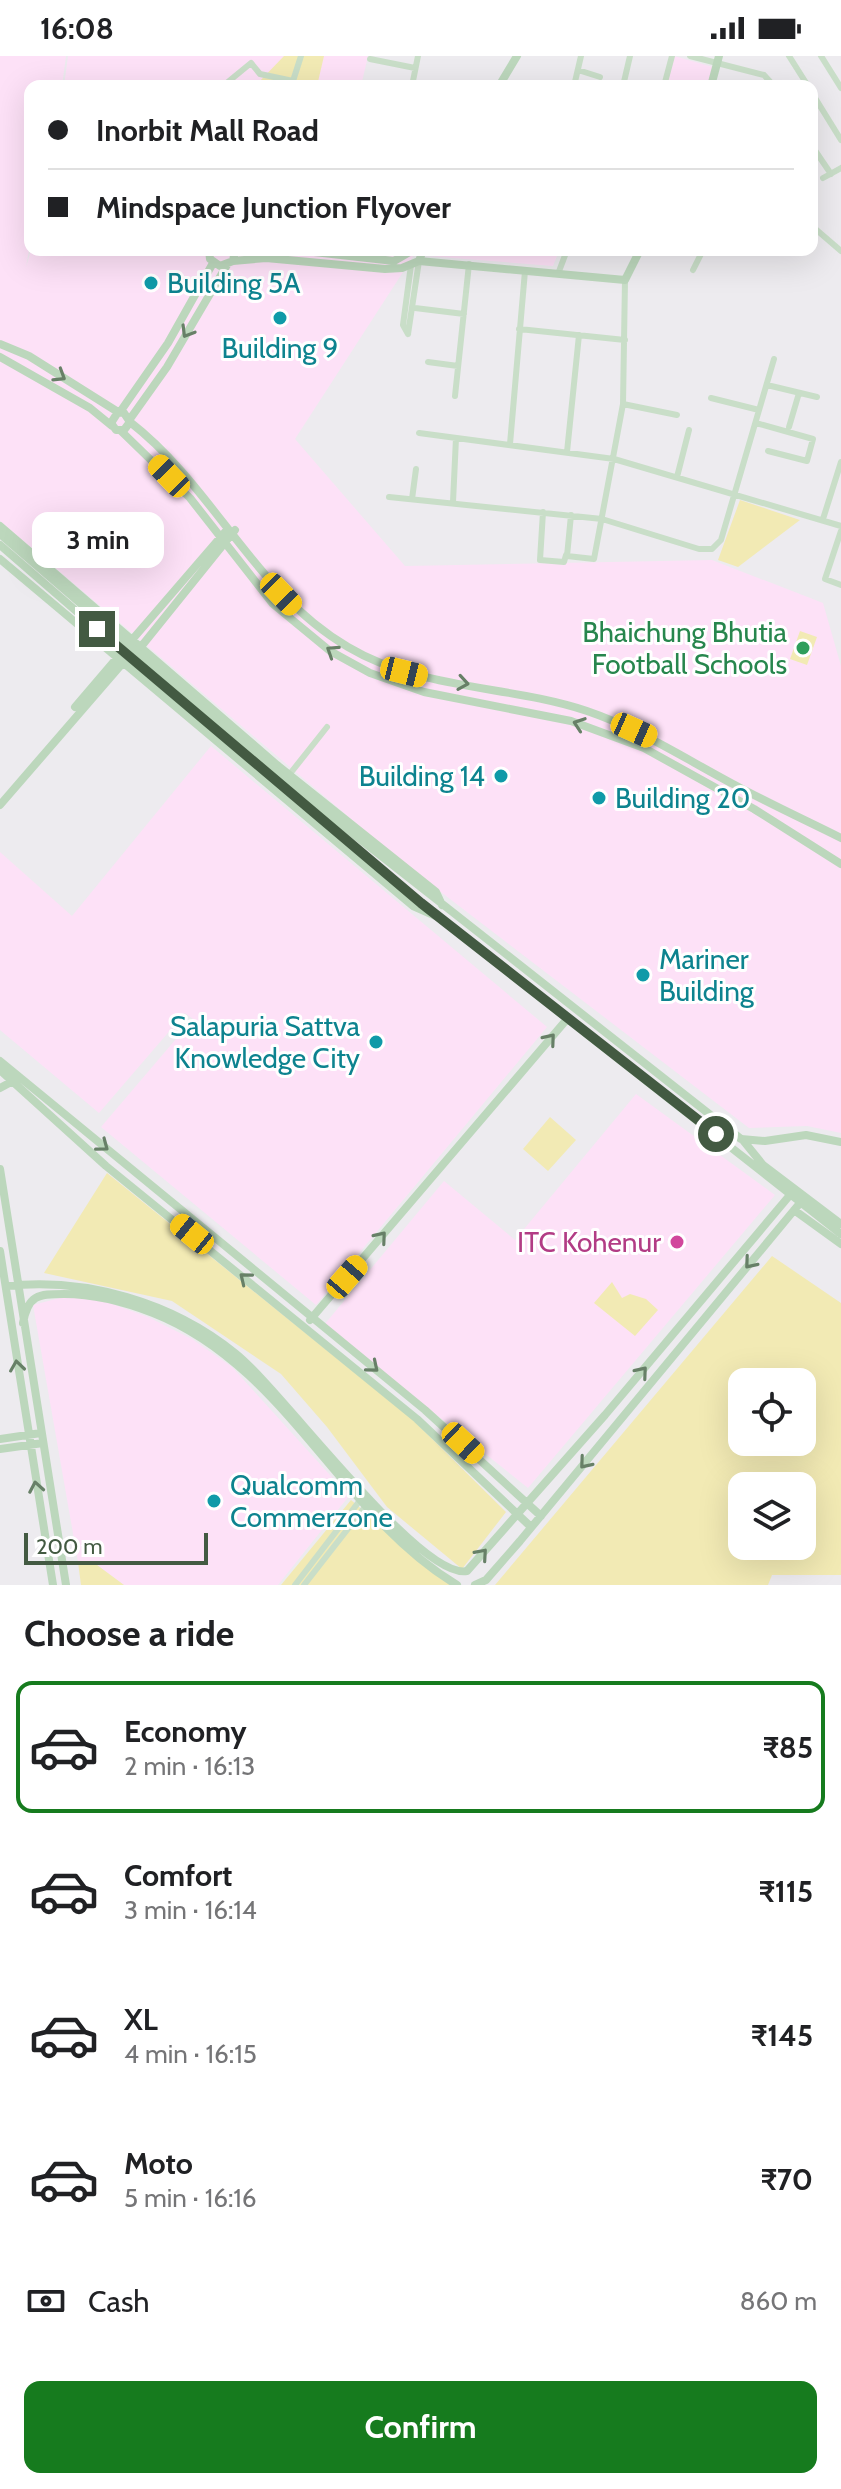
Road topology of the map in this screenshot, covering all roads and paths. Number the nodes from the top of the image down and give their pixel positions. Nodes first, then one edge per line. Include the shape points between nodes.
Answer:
1 (301, 56) edge
2 (418, 56) edge
3 (517, 56) edge
4 (581, 56) edge
5 (630, 56) edge
6 (672, 56) edge
7 (690, 56) edge
8 (789, 56) edge
9 (821, 56) edge
10 (370, 59) dead end
11 (718, 60) edge
12 (415, 68) junction
13 (578, 70) junction
14 (600, 77) dead end
15 (230, 80) edge
16 (288, 80) edge
17 (293, 80) edge
18 (413, 80) edge
19 (503, 80) edge
20 (576, 80) edge
21 (626, 80) edge
22 (666, 80) edge
23 (713, 80) edge
24 (769, 80) edge
25 (804, 80) edge
26 (841, 88) edge
27 (818, 103) edge
28 (841, 140) edge
29 (818, 155) edge
30 (841, 168) edge
31 (831, 174) junction
32 (823, 178) dead end
33 (818, 231) edge
34 (841, 251) edge
35 (208, 256) edge
36 (211, 256) edge
37 (233, 256) edge
38 (335, 256) edge
39 (405, 256) edge
40 (419, 256) edge
41 (565, 256) edge
42 (637, 256) edge
43 (700, 256) edge
44 (230, 263) junction
45 (415, 263) junction
46 (469, 264) junction
47 (393, 265) junction
48 (693, 270) dead end
49 (525, 271) junction
50 (558, 274) junction
51 (625, 280) junction
52 (415, 308) junction
53 (464, 314) junction
54 (519, 329) junction
55 (579, 335) junction
56 (625, 340) junction
57 (0, 344) edge
58 (0, 357) edge
59 (774, 359) dead end
60 (428, 362) dead end
61 (458, 366) junction
62 (767, 385) junction
63 (799, 393) junction
64 (455, 396) dead end
65 (817, 397) dead end
66 (711, 398) dead end
67 (623, 404) junction
68 (759, 410) junction
69 (119, 412) junction
70 (677, 415) dead end
71 (130, 421) junction
72 (756, 423) junction
73 (789, 427) dead end
74 (117, 429) junction
75 (689, 430) dead end
76 (419, 433) dead end
77 (456, 438) junction
78 (510, 444) junction
79 (768, 451) dead end
80 (567, 452) junction
81 (614, 459) junction
82 (841, 462) edge
83 (416, 469) dead end
84 (677, 477) junction
85 (736, 493) junction
86 (389, 497) dead end
87 (412, 499) junction
88 (453, 502) junction
89 (543, 512) junction
90 (570, 515) junction
91 (602, 519) junction
92 (823, 519) junction
93 (0, 526) edge
94 (841, 528) edge
95 (232, 531) junction
96 (0, 534) edge
97 (223, 539) junction
98 (0, 545) edge
99 (0, 559) edge
100 (54, 573) junction
101 (841, 585) edge
102 (37, 590) junction
103 (131, 641) junction
104 (140, 648) junction
105 (119, 661) junction
106 (426, 678) junction
107 (424, 692) junction
108 (83, 702) junction
109 (327, 727) dead end
110 (247, 739) junction
111 (233, 755) junction
112 (289, 775) junction
113 (732, 784) junction
114 (288, 788) junction
115 (726, 793) junction
116 (0, 796) edge
117 (0, 805) edge
118 (841, 838) edge
119 (841, 864) edge
120 (443, 907) junction
121 (438, 917) junction
122 (568, 1018) junction
123 (0, 1061) edge
124 (0, 1070) edge
125 (13, 1081) junction
126 (0, 1088) edge
127 (741, 1139) junction
128 (841, 1142) edge
129 (0, 1169) edge
130 (790, 1195) junction
131 (797, 1206) junction
132 (841, 1224) edge
133 (841, 1234) edge
134 (841, 1244) edge
135 (0, 1251) edge
136 (16, 1285) junction
137 (6, 1286) junction
138 (312, 1318) junction
139 (23, 1323) junction
140 (305, 1327) junction
141 (42, 1438) junction
142 (0, 1439) edge
143 (28, 1440) junction
144 (0, 1449) edge
145 (365, 1500) junction
146 (527, 1503) junction
147 (517, 1515) junction
148 (541, 1516) junction
149 (531, 1527) junction
150 (53, 1585) edge
151 (66, 1585) edge
152 (296, 1585) edge
153 (304, 1585) edge
154 (457, 1585) edge
155 (475, 1585) edge

1 - 17 street
2 - 12 street
3 - 19 street
4 - 13 street
5 - 21 street
6 - 22 street
7 - 11 street
8 - 25 street
9 - 26 street
10 - 12 street
11 - 23 street
11 - 24 street
12 - 18 street
13 - 14 street
13 - 20 street
15 - 16 street via 251,63 260,74
27 - 28 street
29 - 31 street
30 - 31 street
31 - 32 street
33 - 34 street
35 - 69 street via 168,343
36 - 44 street
37 - 44 street
38 - 47 street
39 - 47 street
40 - 45 street
41 - 50 street
42 - 51 street
43 - 48 street
44 - 47 street via 266,258
44 -> 71 street
45 - 46 street
45 - 47 street
45 - 52 street
45 - 52 street via 403,325 408,334
46 - 49 street
46 - 53 street
49 - 50 street
49 - 54 street
50 - 51 street
51 - 56 street
52 - 53 street
53 - 61 street
54 - 55 street
54 - 78 street
55 - 56 street
55 - 80 street
56 - 67 street
57 -> 69 street
58 - 74 street
59 - 62 street
60 - 61 street
61 - 64 street
62 - 63 street
62 - 68 street
63 - 65 street
63 - 73 street
66 - 68 street
67 - 70 street
67 - 81 street
68 - 72 street
69 - 71 street
69 - 74 street via 112,418
71 - 74 street via 127,428
71 - 95 street
72 - 79 street via 813,440 807,461
72 - 85 street
74 - 97 street via 190,498
75 - 84 street
76 - 77 street
77 - 78 street
77 - 88 street
78 - 80 street
80 - 81 street
81 - 84 street
81 - 91 street
82 - 92 street
83 - 87 street
84 - 85 street
85 - 91 street via 721,540 712,549
85 - 92 street
86 - 87 street
87 - 88 street
88 - 89 street
89 - 90 street
89 - 90 street via 542,561 565,561
90 - 91 street
90 - 91 street via 570,558 594,559
92 - 94 street
93 - 100 street
94 - 101 street via 825,579
95 - 97 street
95 - 106 street via 268,580 319,628 350,649
96 - 114 street, bridge
97 - 103 street
97 - 104 street
107 -> 97 street via 370,673 284,616
98 - 114 street, bridge
99 - 102 street
100 - 102 street
100 - 103 street
102 - 105 street
103 - 104 street
104 - 110 street
105 - 108 street
105 - 111 street
106 - 107 street
106 -> 113 street via 589,712 662,742
115 -> 107 street via 644,748 574,722
108 - 116 street
108 - 117 street
109 - 112 street
110 - 111 street
110 - 112 street
111 - 121 street via 413,906
112 - 120 street via 436,892
113 - 115 street
113 - 118 street
114 - 120 street
114 - 121 street
115 - 119 street
120 - 127 street
121 - 122 street
122 - 130 street
138 -> 122 street
123 -> 138 street
124 - 125 street
125 - 126 street
140 -> 125 street via 106,1166
127 - 128 street via 806,1135
127 - 132 street via 763,1165
129 - 136 street
130 - 131 street
146 -> 130 street
131 - 133 street
131 - 134 street
131 -> 148 street
135 - 137 street
136 - 137 street
136 - 139 street
136 - 145 street via 114,1293 174,1315 208,1335 261,1374
143 -> 137 street
138 - 140 street
138 -> 146 street
139 - 141 street
139 - 145 street via 33,1297 79,1294 139,1308 188,1330 258,1382
140 - 147 street via 417,1419
141 - 143 street
141 - 151 street
142 - 143 street
143 - 144 street
150 -> 143 street
145 -> 147 street via 414,1545 459,1573 467,1571
145 - 152 street
145 - 153 street
145 - 154 street via 415,1555
146 - 147 street
146 - 148 street
147 - 149 street
148 - 149 street
149 - 155 street via 486,1580

